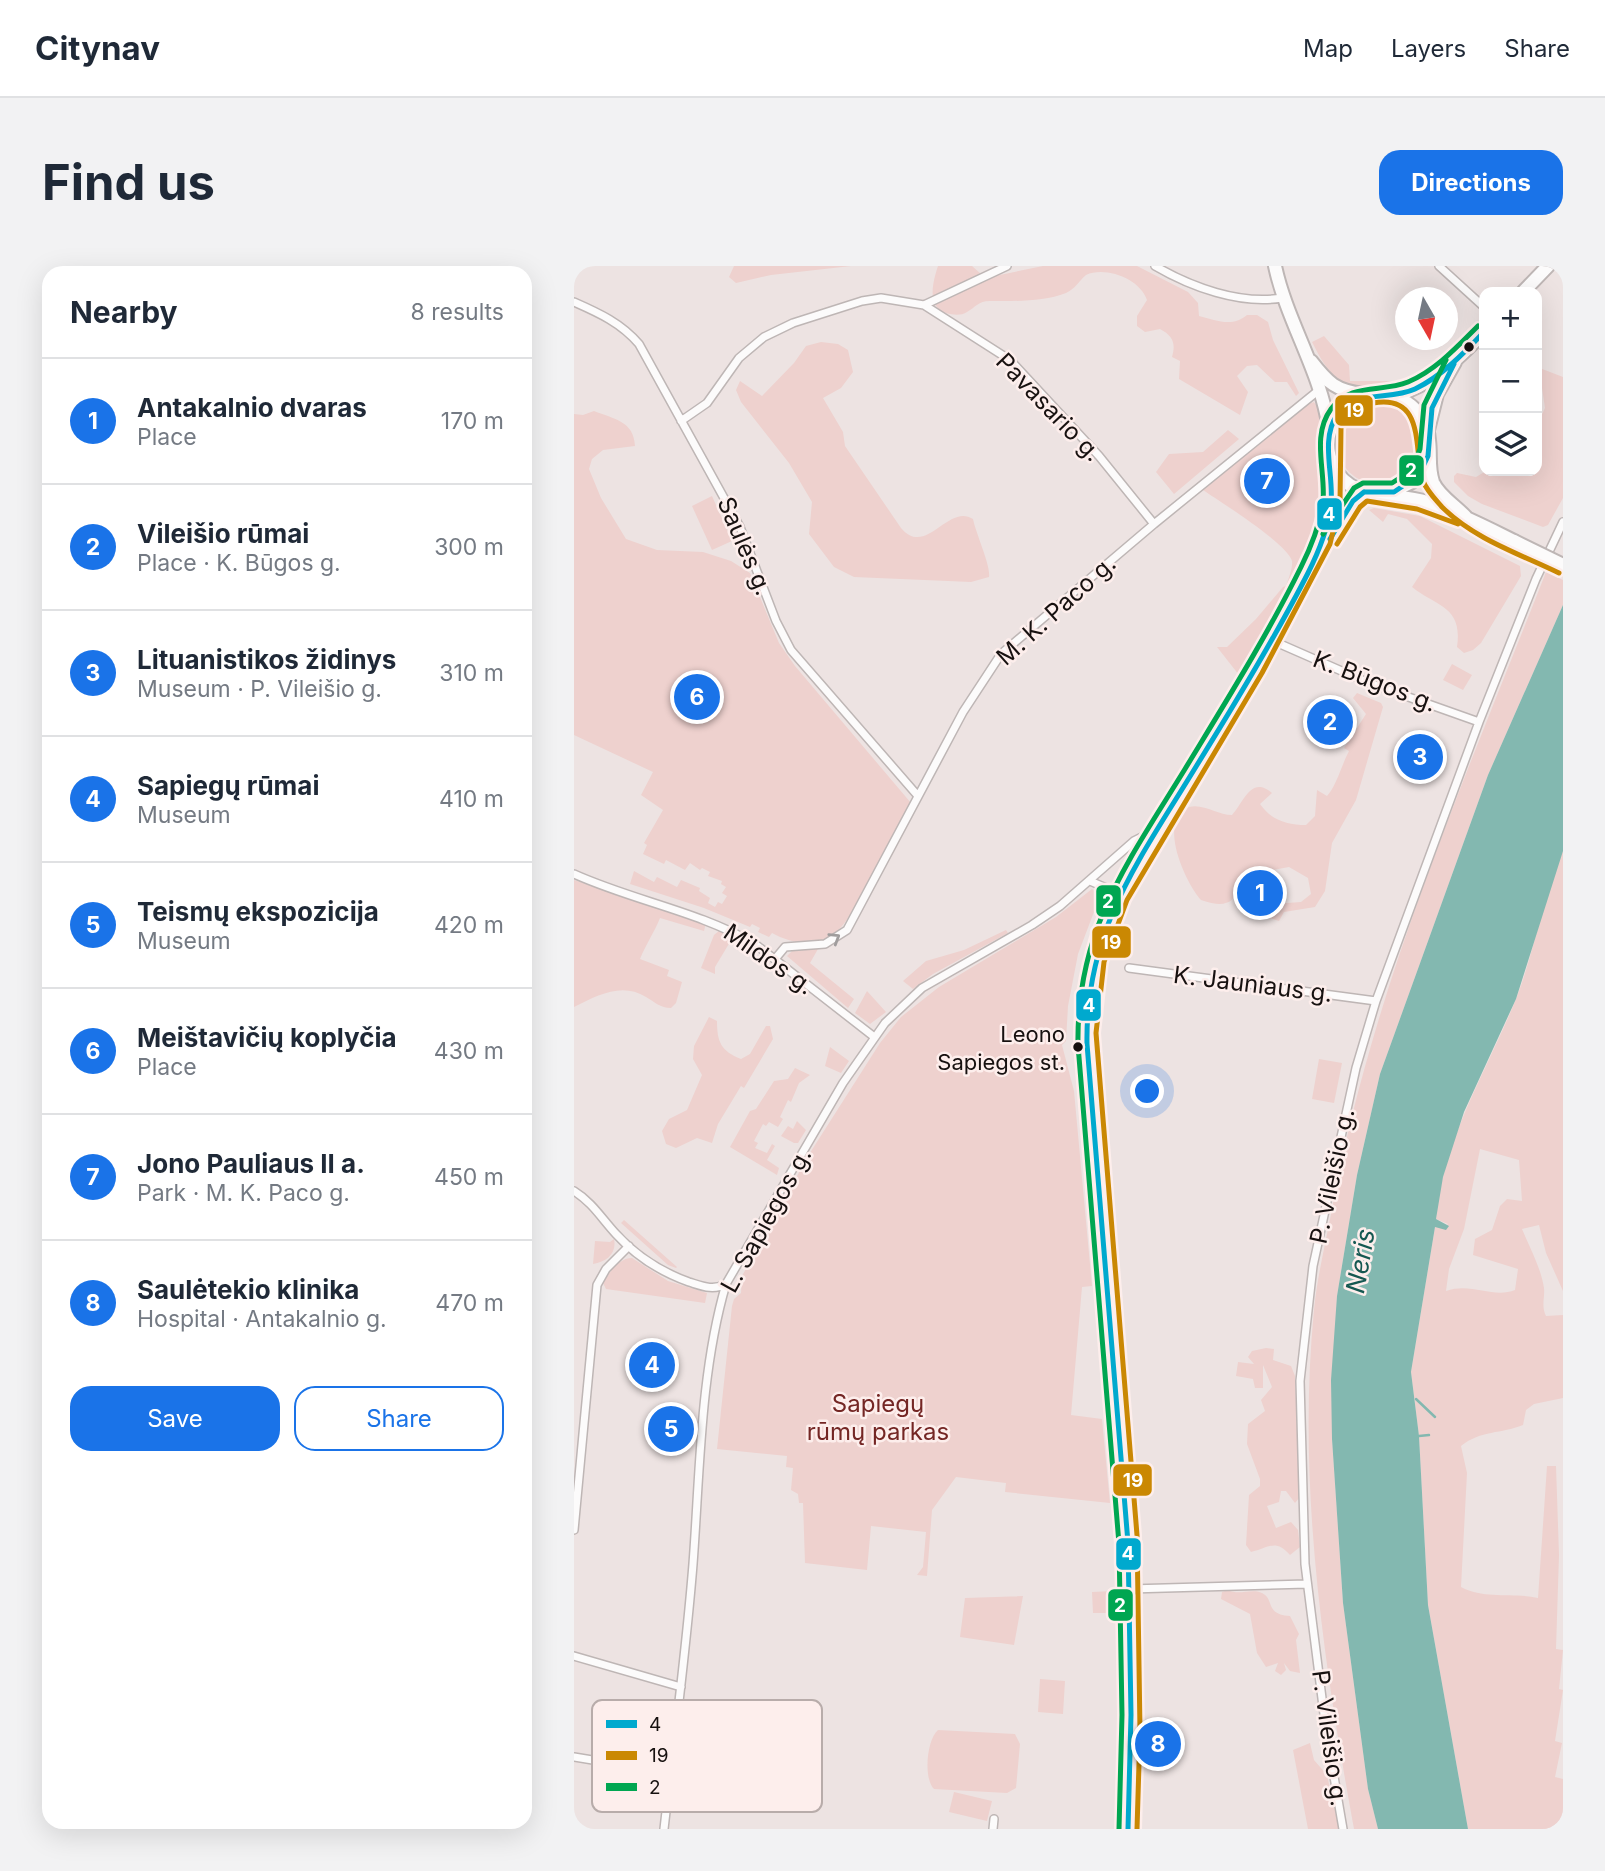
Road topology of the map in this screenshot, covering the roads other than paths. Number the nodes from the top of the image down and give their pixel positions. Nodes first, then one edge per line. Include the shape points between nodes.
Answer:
1 (1007, 266) edge
2 (1155, 266) edge
3 (1275, 266) edge
4 (1439, 266) edge
5 (1548, 266) edge
6 (1528, 287) edge
7 (1282, 298) junction
8 (574, 302) edge
9 (1479, 302) edge
10 (924, 305) junction
11 (1479, 337) edge
12 (1303, 348) junction
13 (1455, 362) junction
14 (1319, 390) junction
15 (1367, 395) junction
16 (1394, 396) junction
17 (681, 421) junction
18 (1428, 430) junction
19 (1330, 433) junction
20 (1428, 456) junction
21 (1330, 458) junction
22 (1364, 492) junction
23 (1385, 494) junction
24 (1466, 517) junction
25 (1563, 522) edge
26 (1154, 524) junction
27 (1563, 565) edge
28 (1309, 570) junction
29 (1271, 639) junction
30 (1479, 722) junction
31 (918, 796) junction
32 (1158, 829) junction
33 (574, 874) edge
34 (1090, 881) junction
35 (1118, 893) junction
36 (775, 959) junction
37 (1129, 968) dead end
38 (1376, 1001) junction
39 (873, 1037) junction
40 (574, 1191) edge
41 (629, 1246) junction
42 (726, 1284) junction
43 (574, 1420) edge
44 (584, 1420) junction
45 (574, 1530) edge
46 (1307, 1584) junction
47 (1130, 1589) junction
48 (574, 1656) edge
49 (681, 1688) junction
50 (680, 1700) edge
51 (574, 1757) edge
52 (592, 1760) edge
53 (994, 1819) dead end
54 (993, 1829) edge
55 (1128, 1829) edge
56 (1343, 1829) edge

1 - 10 street
2 - 7 street via 1223,293 1253,300
3 - 7 main road
4 - 9 street
5 - 6 main road
7 - 12 main road
8 - 17 street, Saulės g. via 629,332
10 - 17 street, Pavasario g. via 871,299 789,325 748,348 707,403
10 - 26 street, Pavasario g. via 1010,360
11 - 13 main road
12 - 14 main road
12 - 15 main road via 1334,387
13 - 16 main road via 1417,388
13 - 18 main road via 1437,394
14 - 19 main road
14 - 26 street, M. K. Paco g.
15 - 16 main road
15 - 19 main road via 1345,407
16 - 18 main road via 1412,405
17 - 31 street, Saulės g. via 740,527 791,650
18 - 20 main road
19 - 21 main road
20 - 23 main road via 1412,482
20 - 24 main road via 1434,484
21 - 22 main road via 1344,481
21 - 28 main road via 1329,516
22 - 23 main road
22 - 28 main road via 1353,501
23 - 24 main road via 1419,500
24 - 27 main road, bridge
25 - 30 street, P. Vileišio g.
26 - 31 street, M. K. Paco g. via 1001,654 963,712
28 - 29 main road
29 - 30 street, K. Būgos g. via 1369,683
29 - 32 main road
30 - 38 street, P. Vileišio g.
36 -> 31 street, M. K. Paco g. via 785,947 825,944 844,934
32 - 34 street, L. Sapiegos g. via 1130,845
32 - 35 main road
33 - 36 street, Mildos g. via 713,921
34 - 35 street
34 - 39 street, L. Sapiegos g. via 1028,928 922,988
35 - 47 main road via 1091,970 1087,1033
36 - 39 street, Mildos g.
37 - 38 street, K. Jauniaus g.
38 - 46 street, P. Vileišio g. via 1325,1199 1307,1311 1300,1381
39 - 42 street, L. Sapiegos g.
40 - 41 street
41 - 42 street via 658,1269 685,1280 711,1288
41 - 44 street via 597,1285
42 - 49 street, L. Sapiegos g. via 708,1391
43 - 44 street
44 - 45 street
46 - 47 street
46 - 56 street, P. Vileišio g.
47 - 55 main road
48 - 49 street
49 - 50 street, L. Sapiegos g.
51 - 52 street
53 - 54 street

